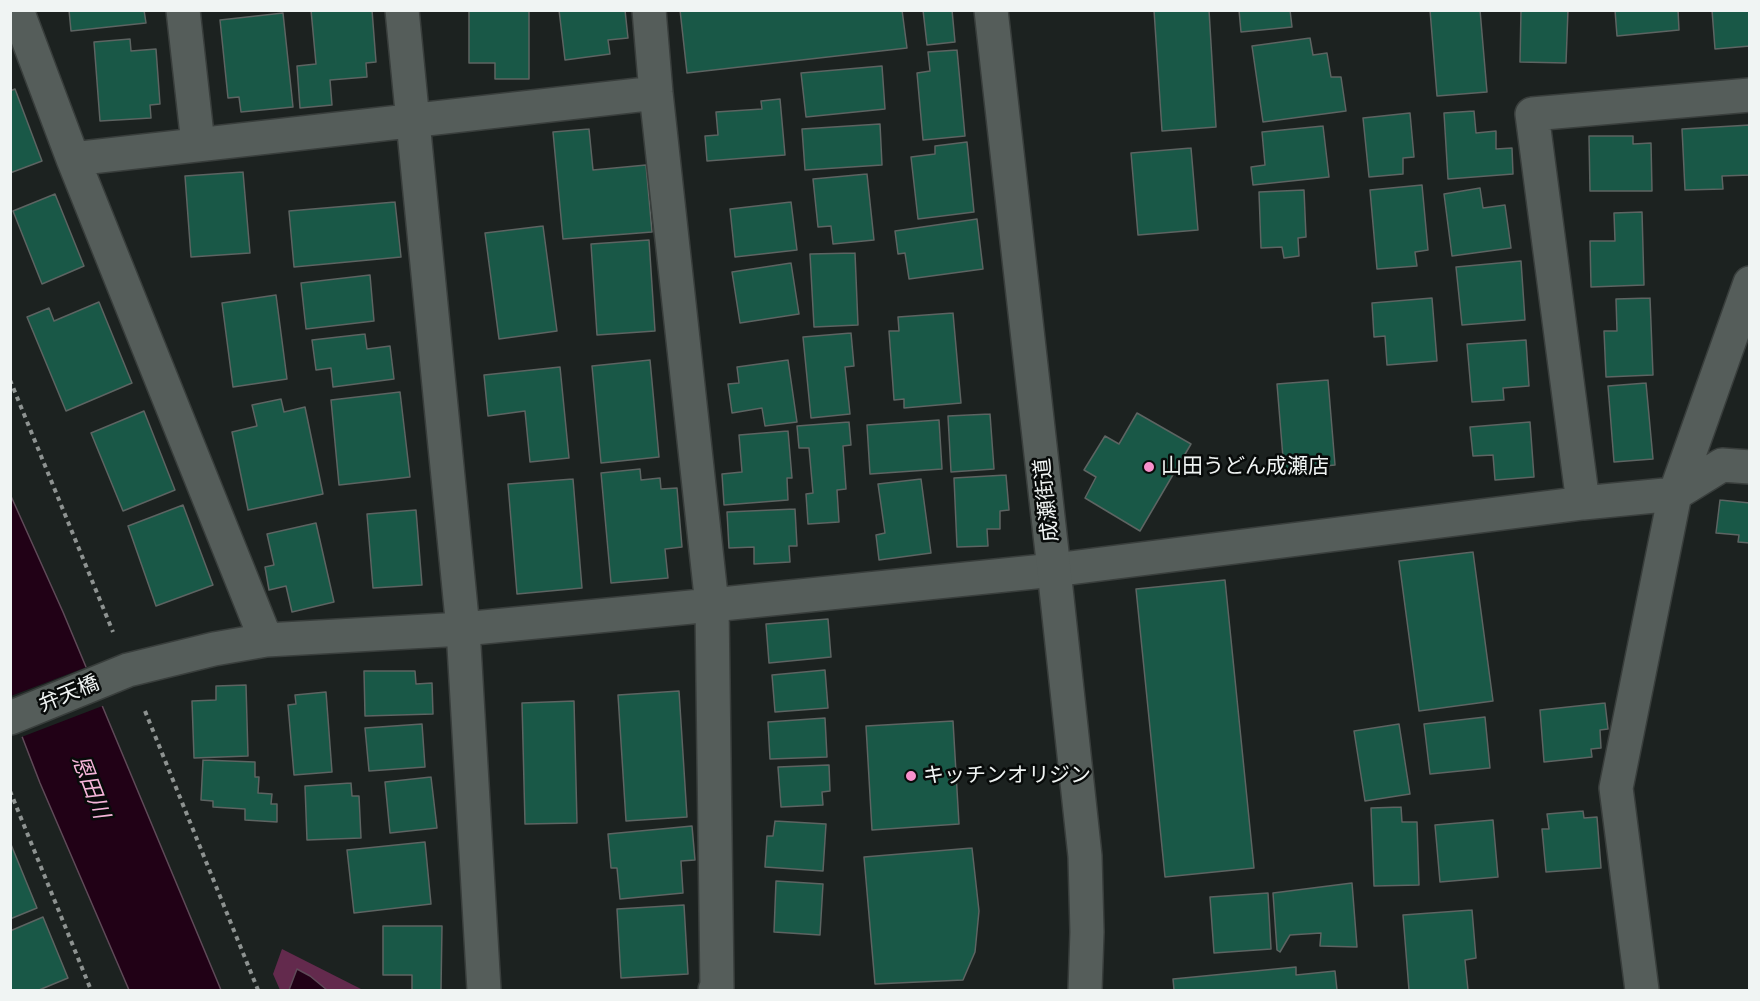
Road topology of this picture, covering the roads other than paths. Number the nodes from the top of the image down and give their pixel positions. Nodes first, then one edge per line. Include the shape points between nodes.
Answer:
1 (17, 10) edge
2 (183, 10) edge
3 (402, 10) edge
4 (649, 10) edge
5 (991, 10) edge
6 (656, 93) junction
7 (1749, 95) edge
8 (414, 122) junction
9 (198, 144) junction
10 (73, 159) junction
11 (1749, 283) edge
12 (1749, 466) edge
13 (1675, 494) junction
14 (1583, 503) junction
15 (1054, 570) junction
16 (712, 605) junction
17 (463, 629) junction
18 (266, 640) junction
19 (10, 718) edge
20 (484, 990) edge
21 (715, 990) edge
22 (1085, 990) edge
23 (1642, 990) edge

1 - 10 street
2 - 9 street
3 - 8 street
4 - 6 street
5 - 15 street, 成瀬街道
6 - 8 street
6 - 16 street
7 - 14 street via 1532,114
8 - 9 street
8 - 17 street
9 - 10 street
10 - 18 street
11 - 13 street
12 - 13 street via 1722,465
13 - 14 street, 弁天橋
13 - 23 street via 1616,788
14 - 15 street, 弁天橋
15 - 16 street, 弁天橋
15 - 22 street, 成瀬街道 via 1085,856
16 - 17 street, 弁天橋
16 - 21 street
17 - 18 street, 弁天橋
17 - 20 street
18 - 19 street, 弁天橋 via 128,670

